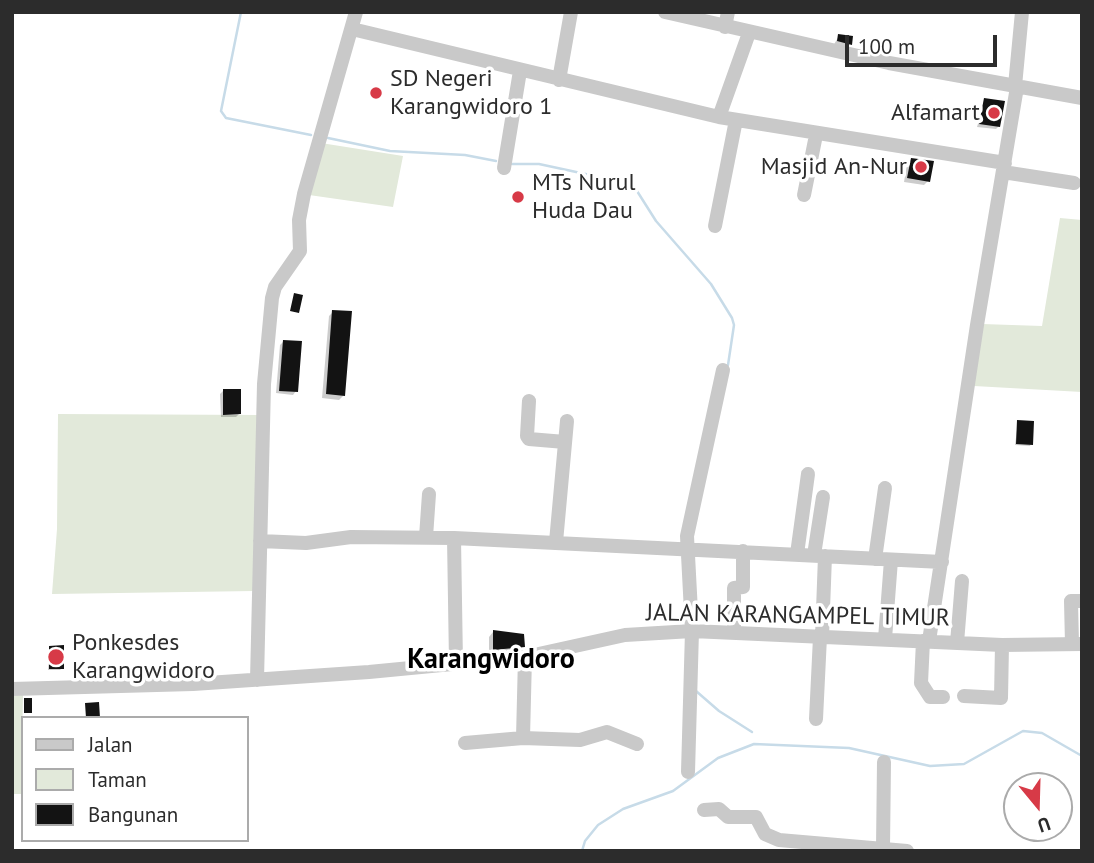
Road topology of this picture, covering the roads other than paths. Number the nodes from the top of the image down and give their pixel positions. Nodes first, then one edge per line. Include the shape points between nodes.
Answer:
1 (356, 12) edge
2 (571, 12) edge
3 (665, 12) edge
4 (728, 12) edge
5 (1022, 12) edge
6 (725, 27) junction
7 (352, 29) junction
8 (749, 33) junction
9 (520, 71) junction
10 (559, 80) junction
11 (1016, 86) junction
12 (1082, 99) edge
13 (719, 117) junction
14 (736, 120) junction
15 (816, 135) junction
16 (1004, 167) junction
17 (504, 168) dead end
18 (1074, 183) dead end
19 (804, 195) dead end
20 (715, 226) dead end
21 (723, 370) dead end
22 (529, 401) dead end
23 (567, 421) dead end
24 (565, 442) junction
25 (808, 474) dead end
26 (885, 488) dead end
27 (429, 494) dead end
28 (822, 498) dead end
29 (426, 537) junction
30 (454, 538) junction
31 (260, 541) junction
32 (556, 542) junction
33 (688, 548) junction
34 (744, 551) junction
35 (797, 554) junction
36 (820, 556) junction
37 (875, 559) junction
38 (891, 559) junction
39 (942, 562) junction
40 (962, 581) dead end
41 (1082, 601) edge
42 (692, 631) junction
43 (734, 633) junction
44 (821, 637) junction
45 (884, 639) junction
46 (926, 641) junction
47 (957, 643) junction
48 (1077, 644) edge
49 (1003, 645) junction
50 (525, 657) junction
51 (456, 663) junction
52 (257, 680) junction
53 (12, 689) edge
54 (964, 696) dead end
55 (943, 697) dead end
56 (816, 719) dead end
57 (523, 737) junction
58 (466, 743) dead end
59 (637, 744) dead end
60 (884, 762) dead end
61 (688, 772) dead end
62 (704, 810) dead end
63 (856, 848) edge
64 (883, 848) junction
65 (907, 851) edge

1 - 7 street
2 - 10 street
3 - 6 street
4 - 6 street
5 - 11 street
6 - 8 street
7 - 9 street
7 - 31 street via 304,194 300,251 272,298 264,384
8 - 11 street
8 - 13 street
9 - 10 street
9 - 17 street
10 - 13 street
11 - 12 street
11 - 16 street
13 - 14 street
14 - 15 street
14 - 20 street
15 - 16 street
15 - 19 street
16 - 18 street
16 - 39 street
21 - 33 street via 696,488
22 - 24 street via 529,439
23 - 24 street
24 - 32 street
25 - 35 street
26 - 37 street
27 - 29 street
28 - 36 street
29 - 30 street
29 - 31 street via 351,537 306,544
30 - 32 street
30 - 51 street
31 - 52 street
32 - 33 street
33 - 34 street
33 - 42 street
34 - 35 street
34 - 43 street via 743,587 734,588
35 - 36 street
36 - 37 street
36 - 44 street
37 - 38 street
38 - 39 street
38 - 45 street
39 - 46 street
40 - 47 street
41 - 48 street via 1071,601
42 - 43 street, JALAN KARANGAMPEL TIMUR
42 - 50 street, JALAN KARANGAMPEL TIMUR via 625,635
42 - 61 street
43 - 44 street, JALAN KARANGAMPEL TIMUR
44 - 45 street, JALAN KARANGAMPEL TIMUR
44 - 56 street
45 - 46 street, JALAN KARANGAMPEL TIMUR
46 - 47 street, JALAN KARANGAMPEL TIMUR
46 - 55 street via 921,683 930,697
47 - 49 street, JALAN KARANGAMPEL TIMUR
48 - 49 street, JALAN KARANGAMPEL TIMUR
49 - 54 street via 1001,698
50 - 51 street, JALAN KARANGAMPEL TIMUR
50 - 57 street
51 - 52 street, JALAN KARANGAMPEL TIMUR
52 - 53 street, JALAN KARANGAMPEL TIMUR
57 - 58 street
57 - 59 street via 579,740 607,732
60 - 64 street
62 - 63 street via 719,809 732,818 756,817 773,839
63 - 64 street
64 - 65 street

